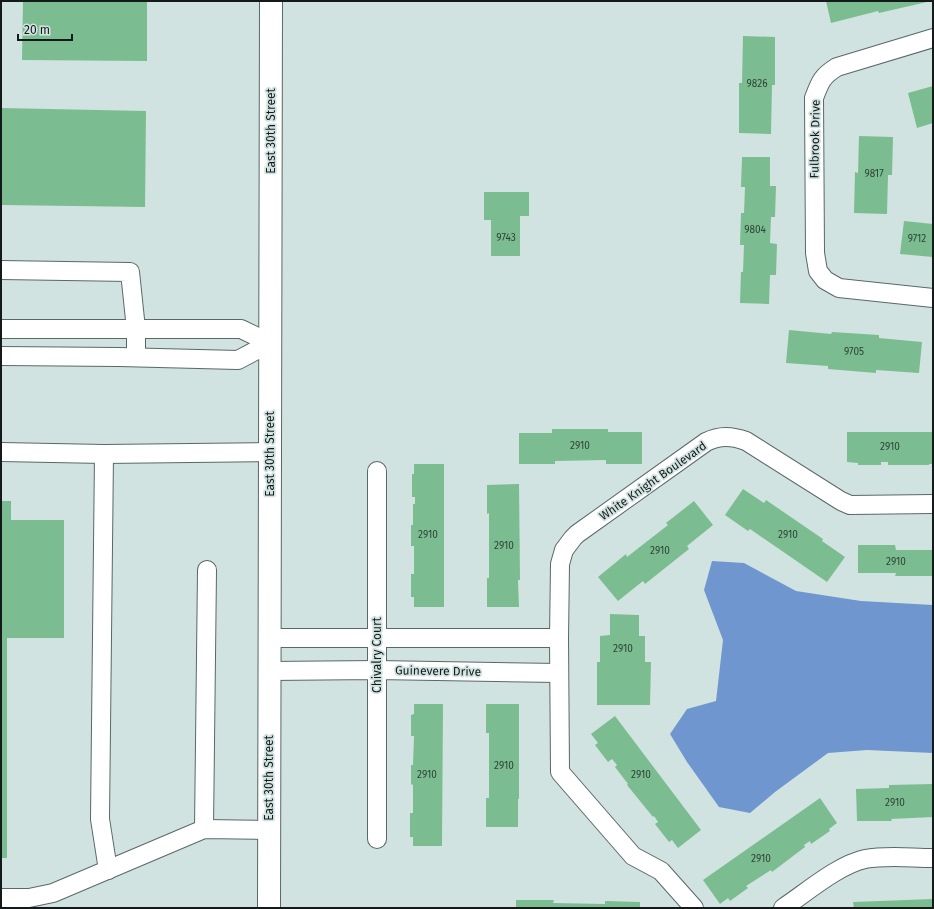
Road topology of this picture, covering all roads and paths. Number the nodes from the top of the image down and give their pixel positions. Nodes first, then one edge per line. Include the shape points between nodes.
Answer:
1 (271, 1) edge
2 (933, 38) edge
3 (1, 270) edge
4 (933, 298) edge
5 (1, 329) edge
6 (136, 329) junction
7 (270, 343) junction
8 (1, 356) edge
9 (136, 357) junction
10 (1, 452) edge
11 (270, 452) junction
12 (104, 454) junction
13 (377, 471) dead end
14 (933, 504) edge
15 (207, 570) dead end
16 (269, 638) junction
17 (377, 638) junction
18 (559, 645) junction
19 (377, 670) junction
20 (269, 671) junction
21 (559, 673) junction
22 (204, 829) junction
23 (269, 830) junction
24 (377, 839) dead end
25 (933, 858) edge
26 (108, 870) junction
27 (1, 898) edge
28 (269, 908) edge
29 (694, 908) edge
30 (784, 908) edge

1 - 7 main road, East 30th Street
2 - 4 street, Fulbrook Drive via 841,65 828,72 819,84 814,98 815,254 818,271 825,280 843,289
3 - 6 street via 130,272
5 - 6 street
6 - 7 street via 241,329
6 - 9 street
7 - 9 street via 238,360
7 - 11 main road, East 30th Street
8 - 9 street
10 - 12 street
11 - 12 street
11 - 16 main road, East 30th Street
12 - 26 street via 100,819
13 - 17 street, Chivalry Court
14 - 18 street, White Knight Boulevard via 850,505 746,441 731,437 711,440 573,538 564,550 560,564
15 - 22 street
16 - 17 street
16 - 20 main road, East 30th Street
17 - 18 street
17 - 19 street, Chivalry Court
18 - 21 street, White Knight Boulevard
19 - 20 street, Guinevere Drive
19 - 21 street, Guinevere Drive
19 - 24 street, Chivalry Court
20 - 23 main road, East 30th Street
21 - 29 street, White Knight Boulevard via 560,772 633,856 661,871
22 - 23 street
22 - 26 street
23 - 28 main road, East 30th Street
25 - 30 street via 877,858 856,862 842,868
26 - 27 street via 52,894 29,898

